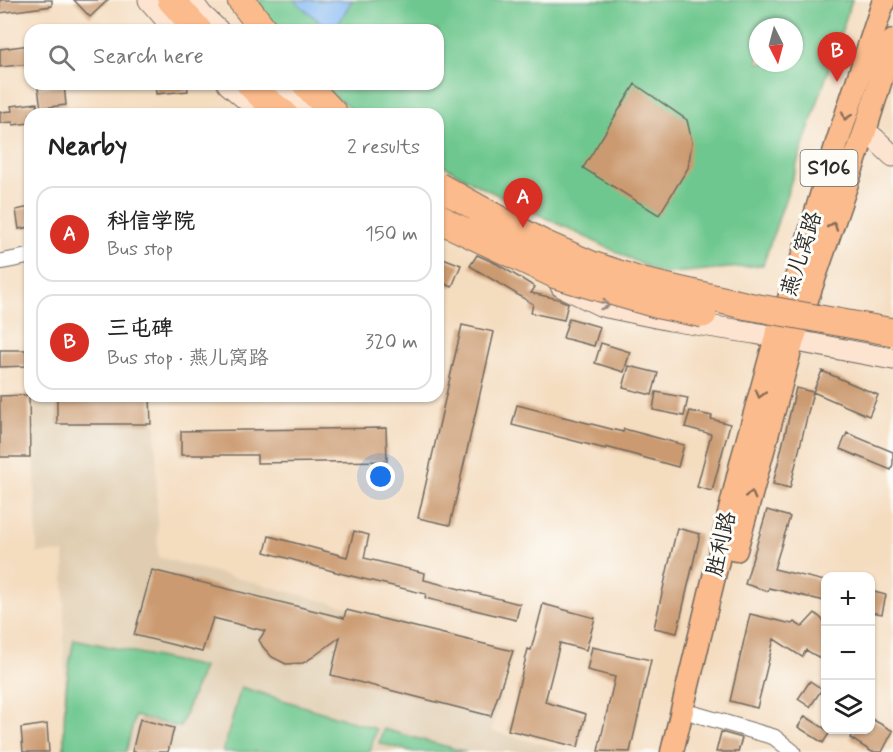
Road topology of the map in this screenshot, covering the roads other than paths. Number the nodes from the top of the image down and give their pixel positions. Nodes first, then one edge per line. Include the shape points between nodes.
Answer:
1 (149, 0) edge
2 (171, 0) edge
3 (191, 0) edge
4 (241, 0) edge
5 (884, 0) edge
6 (170, 24) edge
7 (193, 24) edge
8 (212, 24) edge
9 (259, 24) edge
10 (893, 41) edge
11 (235, 90) edge
12 (256, 90) edge
13 (287, 90) edge
14 (312, 90) edge
15 (256, 108) edge
16 (276, 108) edge
17 (312, 108) edge
18 (328, 108) edge
19 (865, 131) junction
20 (893, 156) edge
21 (444, 189) edge
22 (444, 196) edge
23 (444, 221) edge
24 (444, 230) edge
25 (24, 257) edge
26 (0, 262) edge
27 (788, 329) junction
28 (893, 334) edge
29 (893, 350) edge
30 (893, 359) edge
31 (695, 714) junction
32 (672, 752) edge
33 (686, 752) edge
34 (793, 752) edge

1 - 6 main road
2 - 7 highway
3 - 8 main road
4 - 9 highway
5 -> 27 main road, 燕儿窝路 / S106 via 796,278
10 - 19 main road, 燕儿窝路
11 - 15 main road
12 - 16 highway
13 - 17 main road
14 - 18 highway
19 - 20 main road
27 -> 19 main road, 燕儿窝路
21 - 28 highway, bridge via 542,243 592,265 748,306
22 - 27 main road via 602,282
23 - 29 highway, bridge via 556,275 647,302
24 -> 27 main road via 602,306 670,320
25 - 26 street
27 - 28 main road
27 - 30 main road
31 -> 27 main road, 胜利路
27 -> 32 main road, 胜利路 via 742,460
31 - 33 main road, 胜利路
31 - 34 street via 774,737

